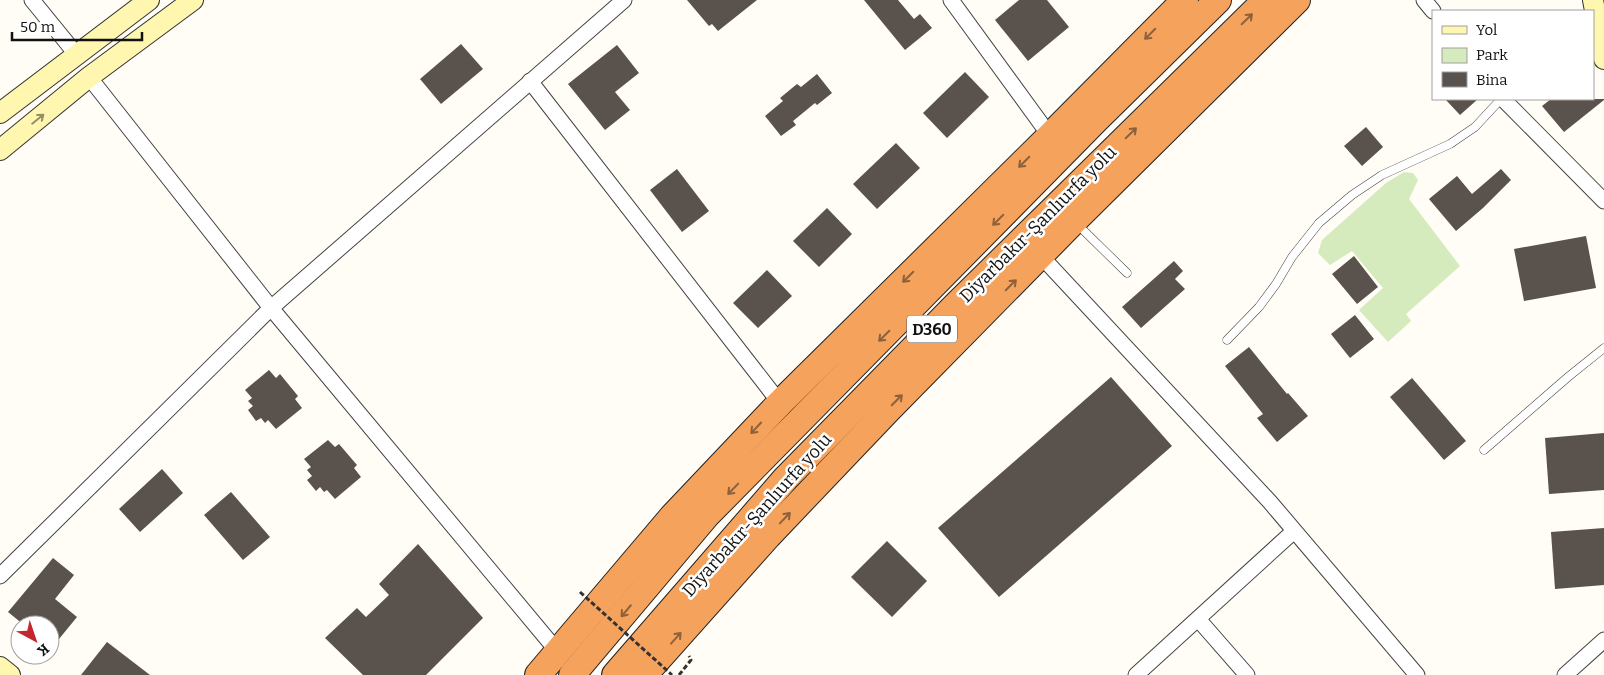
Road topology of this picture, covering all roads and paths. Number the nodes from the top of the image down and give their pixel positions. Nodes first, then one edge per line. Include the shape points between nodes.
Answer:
1 (32, 0) edge
2 (149, 0) edge
3 (193, 0) edge
4 (624, 0) edge
5 (951, 0) edge
6 (1185, 0) edge
7 (1218, 0) edge
8 (1266, 0) edge
9 (1298, 0) edge
10 (1424, 0) edge
11 (1593, 0) edge
12 (1432, 10) edge
13 (76, 54) junction
14 (1604, 59) edge
15 (89, 77) junction
16 (530, 81) junction
17 (1501, 100) edge
18 (1503, 100) edge
19 (0, 113) edge
20 (1050, 136) junction
21 (0, 150) edge
22 (1604, 201) edge
23 (1074, 221) junction
24 (1040, 255) junction
25 (1128, 273) dead end
26 (271, 308) junction
27 (1227, 340) dead end
28 (1604, 348) edge
29 (780, 403) junction
30 (1484, 450) dead end
31 (1294, 531) junction
32 (0, 576) edge
33 (580, 592) dead end
34 (1198, 619) junction
35 (1604, 640) edge
36 (558, 652) junction
37 (0, 667) edge
38 (10, 675) edge
39 (538, 675) edge
40 (572, 675) edge
41 (615, 675) edge
42 (644, 675) edge
43 (672, 675) edge
44 (1136, 675) edge
45 (1247, 675) edge
46 (1417, 675) edge
47 (1565, 675) edge

1 - 13 street
2 - 13 main road
3 - 15 main road
4 - 16 street
5 - 20 street
6 -> 20 highway
7 -> 40 highway, Diyarbakır-Şanlıurfa yolu / D360 via 706,516
41 -> 8 highway, Diyarbakır-Şanlıurfa yolu / D360 via 786,478 956,304
9 - 23 highway
10 - 12 street
11 - 14 main road
13 - 19 main road
21 -> 15 main road
15 - 26 street
16 - 26 street
16 - 29 street
17 - 27 lane via 1475,128 1450,144 1382,174 1319,223 1258,307
18 - 22 street
20 -> 29 highway
23 - 24 highway
23 - 25 lane
24 - 31 street
42 -> 24 highway via 768,536
26 - 32 street
26 - 36 street
28 - 30 lane
29 -> 36 highway via 672,517
31 - 34 street
31 - 46 street
33 - 43 path, bridge
34 - 44 street
34 - 45 street
35 - 47 street
36 - 39 highway
37 - 38 main road

